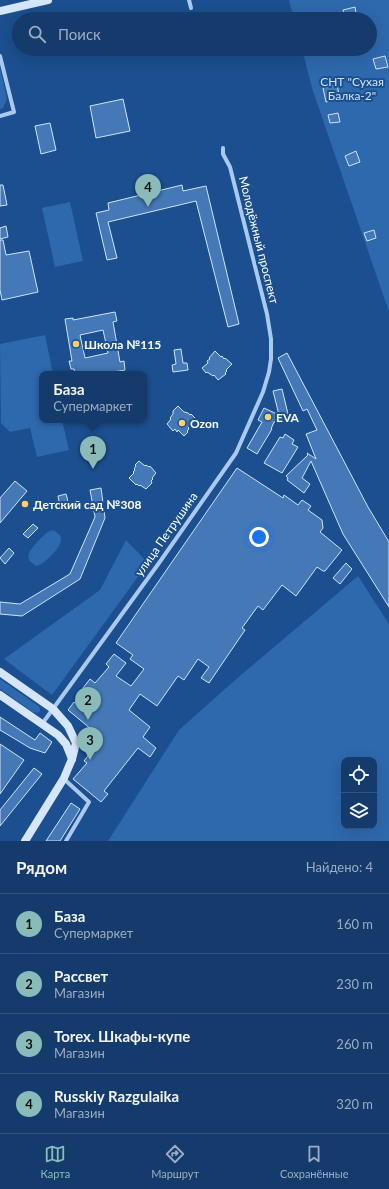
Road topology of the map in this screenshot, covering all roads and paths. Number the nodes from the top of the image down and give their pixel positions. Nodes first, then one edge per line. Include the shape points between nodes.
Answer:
1 (48, 0) edge
2 (189, 0) edge
3 (191, 8) dead end
4 (0, 11) edge
5 (0, 56) edge
6 (0, 116) edge
7 (222, 148) dead end
8 (271, 339) joint
9 (0, 672) edge
10 (0, 695) edge
11 (53, 709) junction
12 (42, 724) junction
13 (72, 759) junction
14 (64, 778) junction
15 (25, 841) edge
16 (66, 841) edge

1 - 4 main road
2 - 3 street
5 - 6 street via 14,112
7 - 8 street, Молодёжный проспект via 230,167
8 - 11 street, улица Петрушина via 267,379 236,453
9 - 11 main road
10 - 12 main road
11 - 12 street, улица Петрушина
11 - 13 main road via 68,726 76,743
12 - 13 main road via 66,744
13 - 14 main road
14 - 15 main road
14 - 16 street via 89,802

